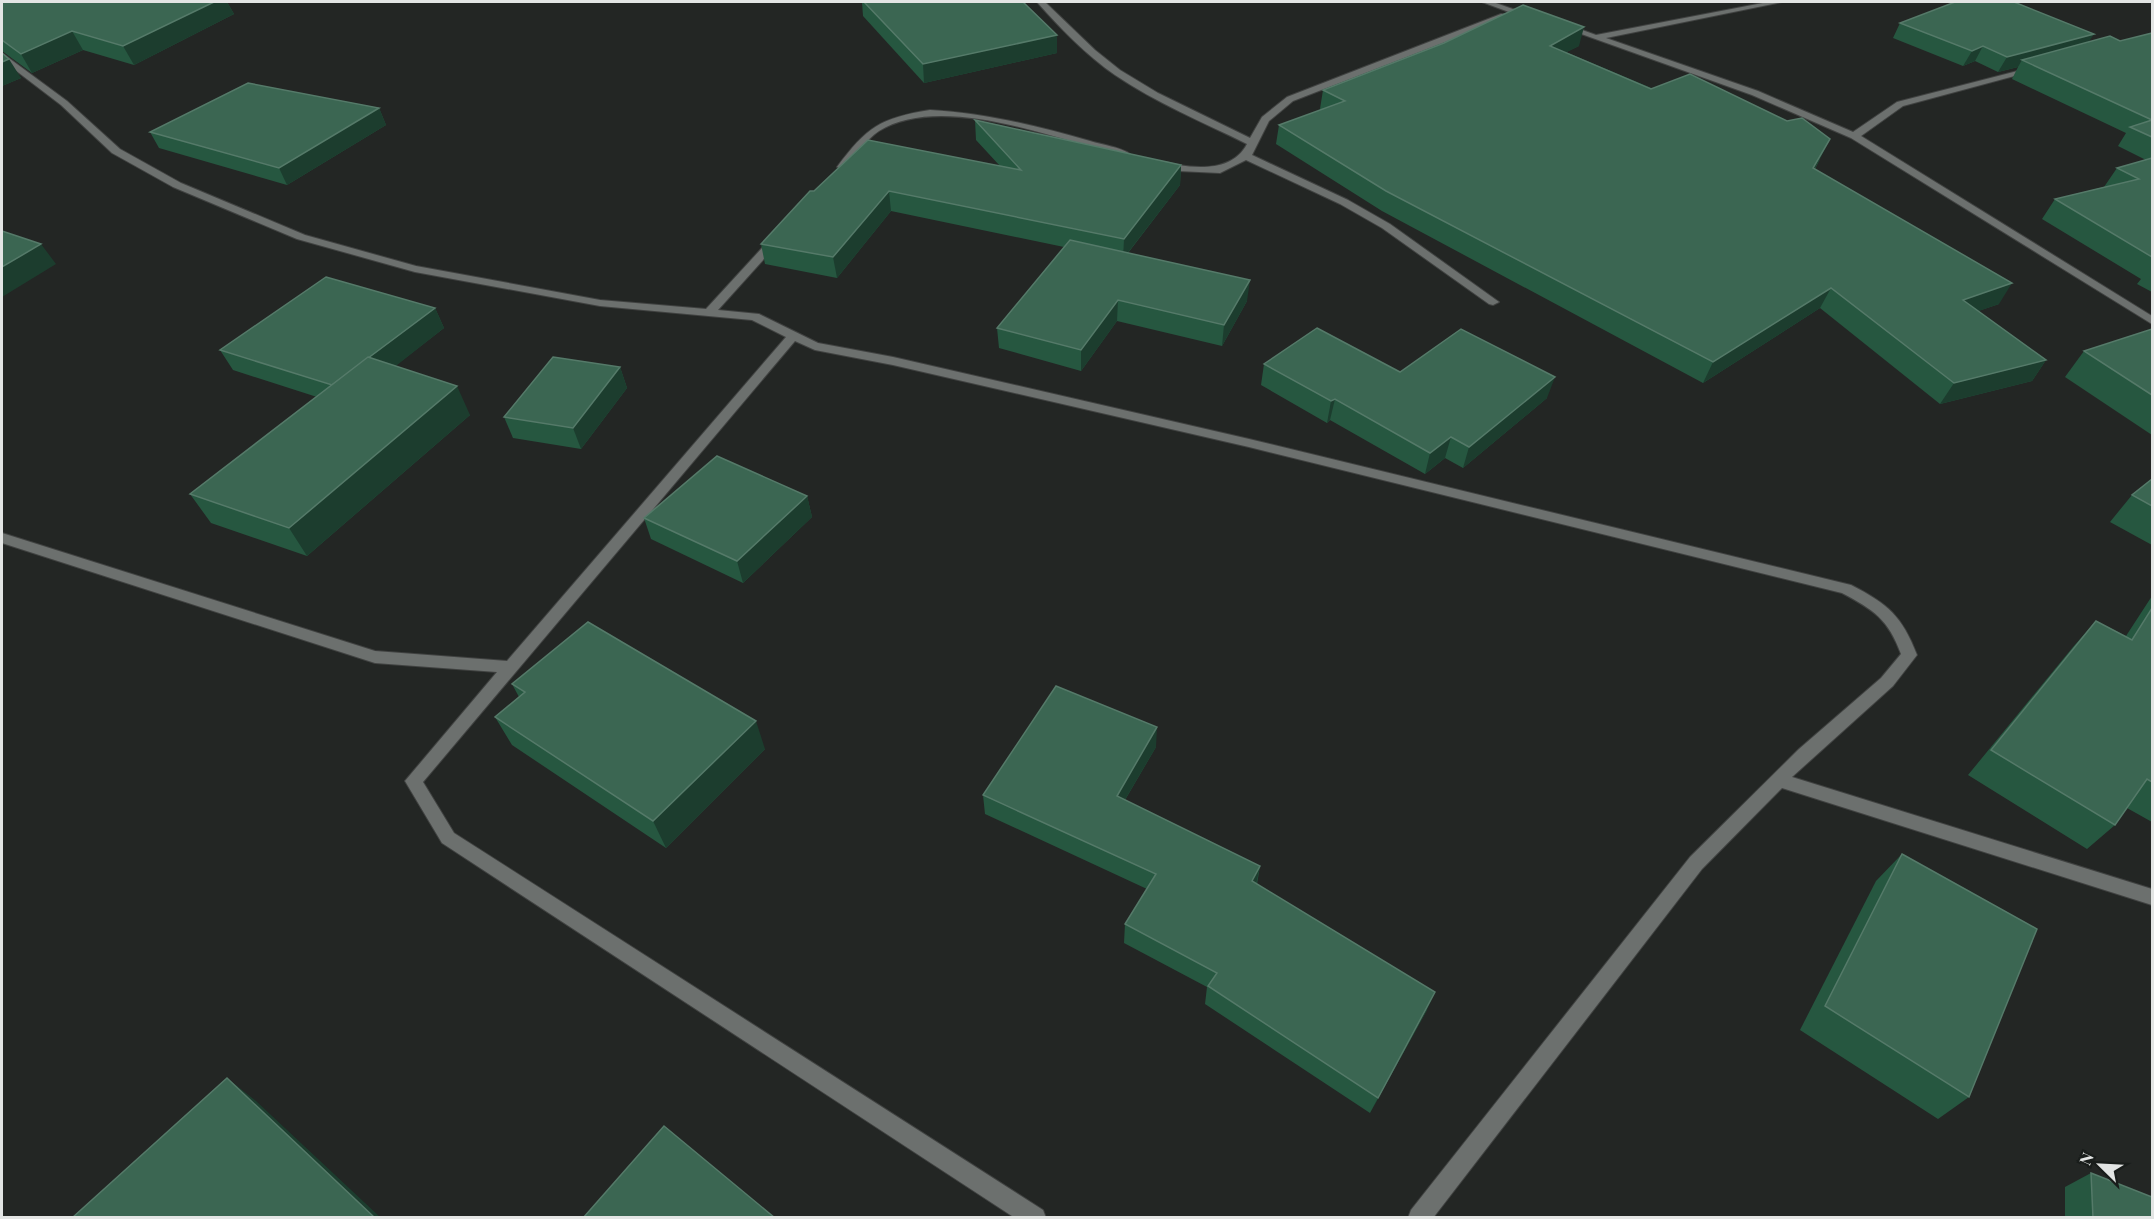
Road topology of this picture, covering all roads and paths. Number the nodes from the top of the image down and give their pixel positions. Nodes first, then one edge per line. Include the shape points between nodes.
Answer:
1 (1041, 2) edge
2 (1486, 2) edge
3 (1779, 2) edge
4 (1557, 24) edge
5 (1597, 37) junction
6 (2, 56) edge
7 (2039, 66) edge
8 (1854, 136) junction
9 (1252, 143) junction
10 (1134, 156) edge
11 (1246, 156) junction
12 (1156, 162) edge
13 (836, 173) edge
14 (788, 226) edge
15 (1493, 302) dead end
16 (708, 313) junction
17 (2152, 321) edge
18 (792, 336) junction
19 (2, 538) edge
20 (511, 667) junction
21 (1778, 780) junction
22 (2152, 897) edge
23 (1035, 1218) edge
24 (1419, 1218) edge

1 - 9 street via 1098,58 1128,79
2 - 9 street via 1521,13 1290,99 1265,119
3 - 5 street
4 - 5 street
5 - 8 street via 1755,93
6 - 16 street via 64,103 116,151 177,185 301,237 415,269 600,303
7 - 8 street via 1900,104
8 - 17 street
9 - 11 street
10 - 13 street via 979,116 935,111 904,115 875,129
11 - 12 street via 1220,170 1178,168
11 - 15 street via 1386,226
14 - 16 street
16 - 18 street via 755,317
18 - 20 street
18 - 21 street via 815,346 1249,443 1845,589 1884,608 1902,632 1909,655 1887,682
19 - 20 street via 375,657
20 - 23 street via 412,781 448,838
21 - 22 street
21 - 24 street via 1696,863

